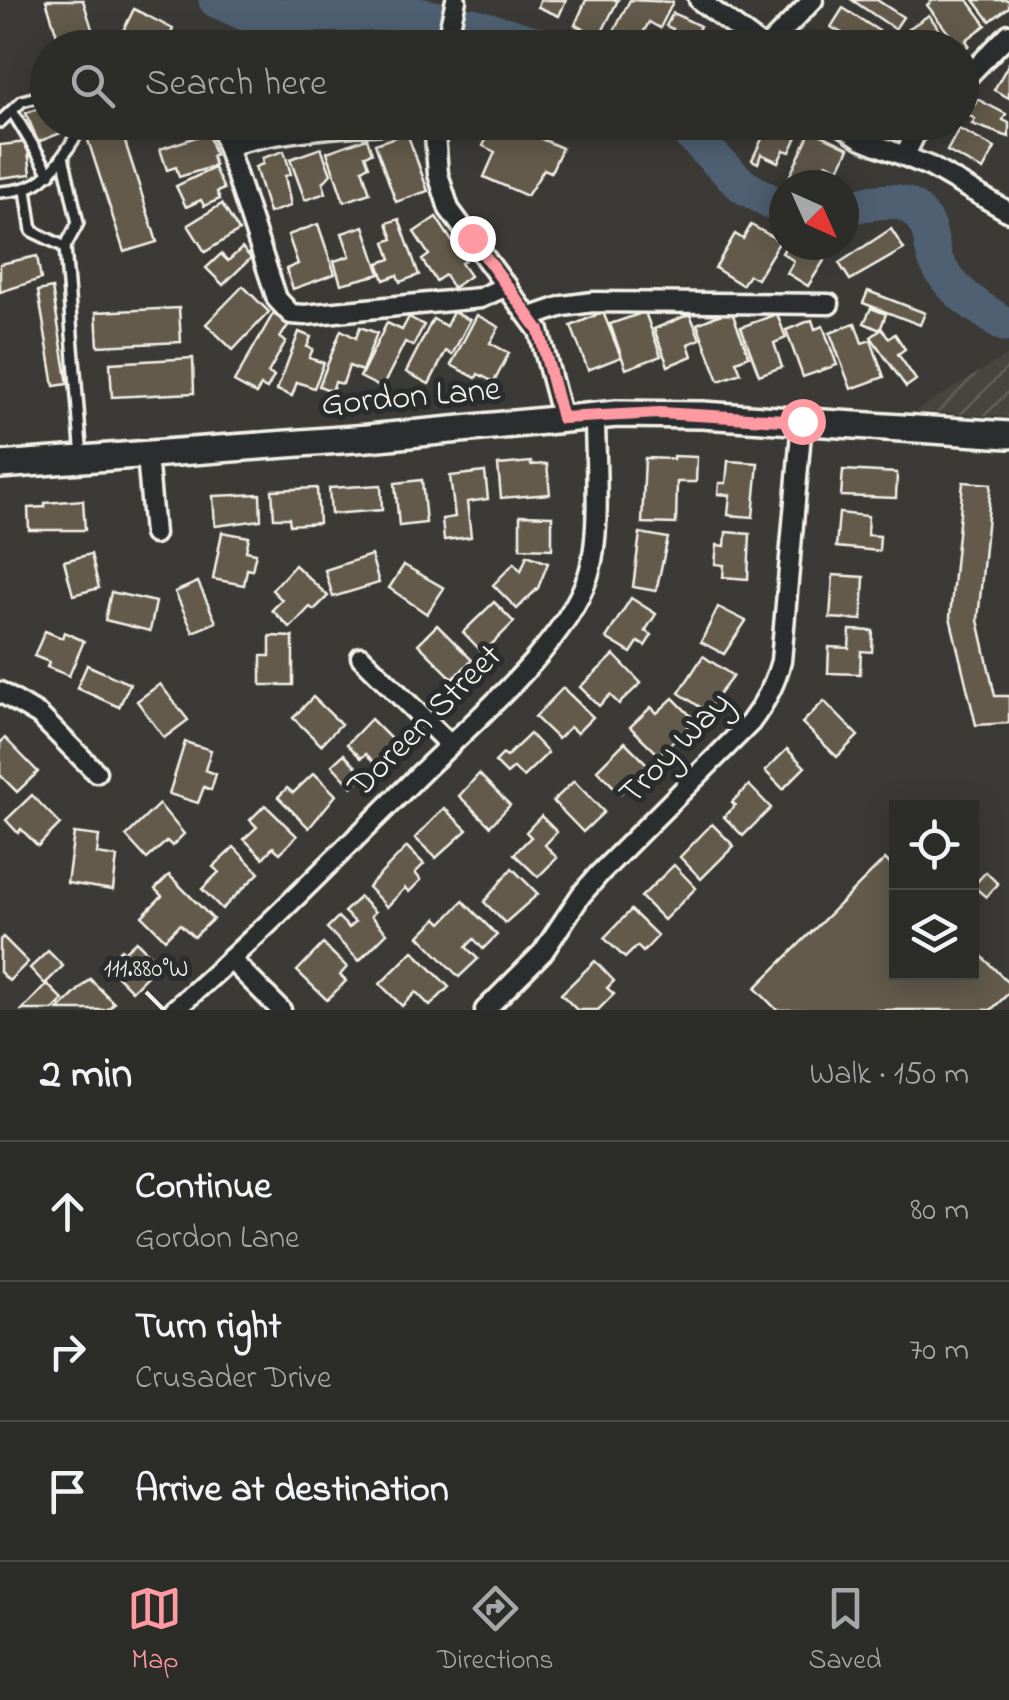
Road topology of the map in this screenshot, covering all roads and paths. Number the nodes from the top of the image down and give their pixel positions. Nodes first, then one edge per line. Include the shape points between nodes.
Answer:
1 (456, 0) edge
2 (699, 0) edge
3 (813, 0) edge
4 (449, 30) edge
5 (740, 30) edge
6 (783, 30) edge
7 (1009, 34) edge
8 (979, 65) edge
9 (30, 99) edge
10 (12, 111) junction
11 (0, 122) edge
12 (73, 140) edge
13 (225, 140) edge
14 (252, 140) edge
15 (435, 140) edge
16 (862, 140) edge
17 (912, 140) edge
18 (227, 146) junction
19 (905, 155) junction
20 (62, 156) junction
21 (50, 174) junction
22 (26, 190) junction
23 (0, 192) edge
24 (1009, 212) edge
25 (65, 247) junction
26 (506, 286) junction
27 (829, 304) dead end
28 (531, 317) junction
29 (595, 416) junction
30 (562, 418) junction
31 (802, 421) junction
32 (1009, 435) edge
33 (147, 455) junction
34 (82, 459) junction
35 (0, 465) edge
36 (154, 534) dead end
37 (361, 656) dead end
38 (0, 692) edge
39 (450, 745) junction
40 (96, 772) dead end
41 (231, 960) junction
42 (174, 1010) edge
43 (281, 1010) edge
44 (485, 1010) edge

1 - 4 street
2 - 5 street
3 - 6 street
7 - 8 street
9 - 10 lane
10 - 11 lane
10 - 21 lane
12 - 20 lane
13 - 18 street
14 - 18 street
15 - 26 street via 450,209
16 - 19 street
17 - 19 street
18 - 26 street via 276,299 291,314 480,298
19 - 24 street
20 - 21 lane
20 - 25 lane via 78,222
21 - 22 lane
22 - 23 lane
22 - 25 lane via 32,232
25 - 34 lane
26 - 28 street
27 - 28 street via 593,302
28 - 30 street
29 - 30 street, Gordon Lane
29 - 31 street, Gordon Lane
29 - 39 street, Doreen Street via 589,572 573,611 548,646
30 - 33 street, Gordon Lane
31 - 32 street, Gordon Lane
31 - 44 street, Troy Way via 776,682 750,723 600,873 543,952
33 - 34 street, Gordon Lane
33 - 36 street
34 - 35 street, Gordon Lane
37 - 39 street
38 - 40 street via 39,715
39 - 41 street, Doreen Street
41 - 42 street, Doreen Street
41 - 43 street

